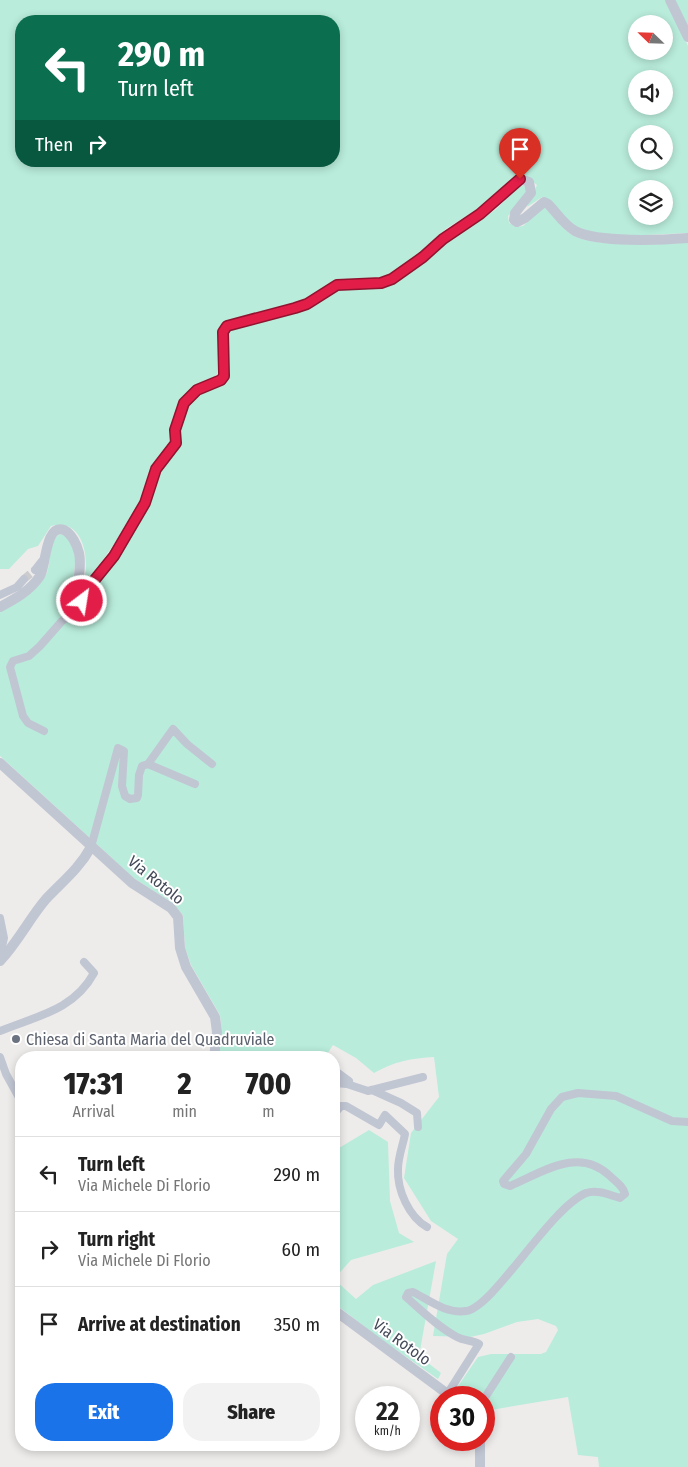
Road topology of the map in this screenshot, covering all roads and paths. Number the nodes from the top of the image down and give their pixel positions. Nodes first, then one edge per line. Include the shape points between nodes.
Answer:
1 (670, 0) edge
2 (688, 37) edge
3 (688, 238) edge
4 (45, 561) junction
5 (35, 570) tunnel mouth
6 (24, 579) tunnel mouth
7 (84, 593) junction
8 (0, 596) edge
9 (0, 607) edge
10 (44, 731) dead end
11 (0, 763) edge
12 (148, 764) junction
13 (212, 764) dead end
14 (195, 784) dead end
15 (91, 847) junction
16 (0, 918) edge
17 (0, 956) edge
18 (0, 961) edge
19 (84, 962) dead end
20 (0, 1031) edge
21 (216, 1038) junction
22 (215, 1051) edge
23 (218, 1051) edge
24 (0, 1057) edge
25 (340, 1074) edge
26 (423, 1077) dead end
27 (340, 1083) edge
28 (347, 1084) junction
29 (15, 1090) edge
30 (372, 1090) junction
31 (340, 1107) edge
32 (688, 1122) edge
33 (418, 1127) dead end
34 (427, 1227) dead end
35 (340, 1314) edge
36 (511, 1357) dead end
37 (439, 1386) edge
38 (456, 1386) edge
39 (492, 1386) edge
40 (480, 1451) edge
41 (480, 1467) edge

1 - 2 street
3 - 7 street via 620,238 582,234 569,227 544,202 517,222 515,213 531,193 529,182 520,179 480,214 392,279 381,283 337,285 307,304 227,326 223,332 224,376 197,390 184,403 175,430 176,443 156,469 145,503 114,556
4 - 5 street
4 - 7 street via 52,535 60,530 68,532 79,552 78,589
4 - 9 street via 40,576 30,588
6 - 8 street
7 - 10 street via 75,611 33,652 23,659 13,660 10,667 24,716 28,723
11 - 15 street, Via Rotolo
12 - 13 street via 173,729
12 - 14 street
12 - 15 street via 140,770 137,798 127,798 122,786 124,751 118,748
15 - 18 street via 76,871 45,901
15 - 21 street, Via Rotolo via 132,883 170,908 178,918 184,961 215,1016
16 - 17 street via 4,938
19 - 20 street via 94,973 69,1004
21 - 22 street, Via Rotolo
21 - 23 street
24 - 29 street
25 - 28 street via 349,1081
26 - 30 street
27 - 28 street
28 - 30 street
30 - 33 street via 417,1113
31 - 34 street via 346,1106 379,1125 386,1115 402,1129 405,1134 398,1169 400,1184 410,1212
32 - 38 street via 672,1121 616,1096 596,1093 562,1097 551,1109 526,1154 503,1181 504,1184 510,1186 570,1161 585,1162 607,1173 625,1194 620,1198 601,1192 587,1193 540,1234 493,1291 472,1309 443,1307 413,1292 408,1293 406,1297 441,1327 459,1338 480,1344
35 - 37 street, Via Rotolo
36 - 39 street
40 - 41 street

